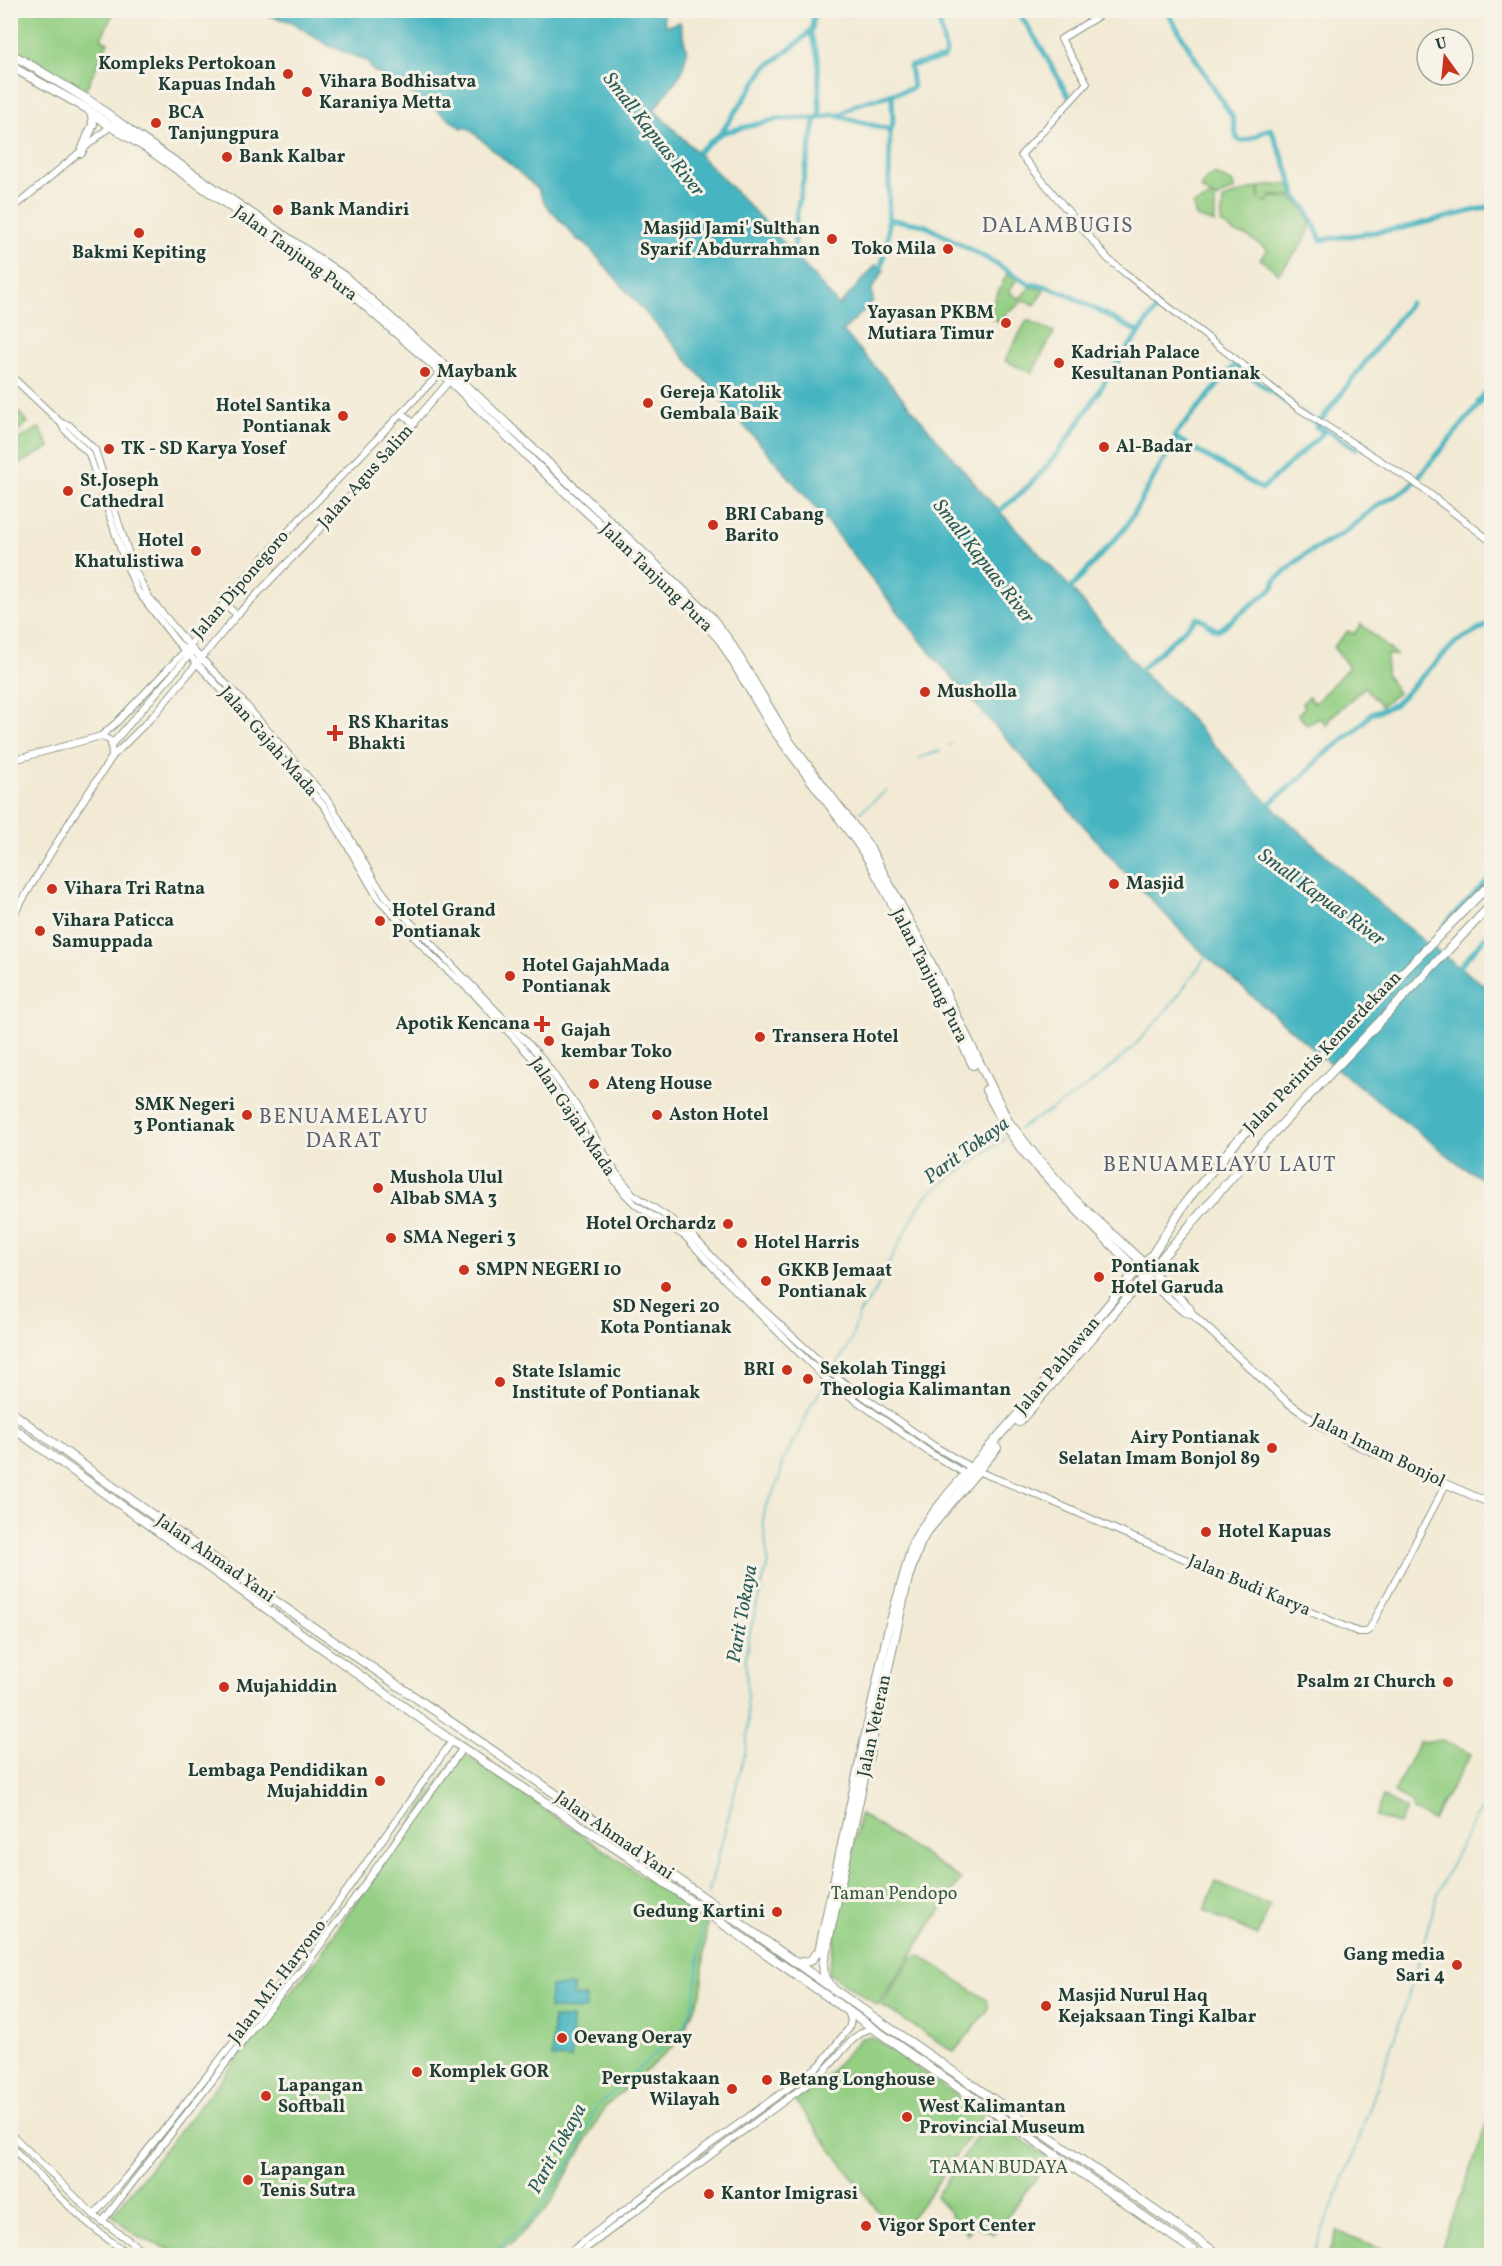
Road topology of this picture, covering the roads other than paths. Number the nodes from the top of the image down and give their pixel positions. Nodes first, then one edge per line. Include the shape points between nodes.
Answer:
1 (1108, 10) edge
2 (10, 53) edge
3 (10, 66) edge
4 (92, 114) junction
5 (114, 124) junction
6 (81, 153) junction
7 (10, 211) edge
8 (443, 369) junction
9 (10, 375) edge
10 (452, 377) junction
11 (403, 414) junction
12 (413, 424) junction
13 (1491, 542) edge
14 (226, 604) junction
15 (236, 614) junction
16 (189, 651) junction
17 (198, 661) junction
18 (101, 736) junction
19 (112, 744) junction
20 (112, 757) junction
21 (10, 761) edge
22 (1491, 882) edge
23 (1491, 904) edge
24 (10, 921) edge
25 (1035, 1161) junction
26 (1144, 1262) junction
27 (1137, 1270) junction
28 (1152, 1271) junction
29 (1145, 1278) junction
30 (1192, 1314) junction
31 (807, 1354) junction
32 (836, 1382) junction
33 (10, 1412) edge
34 (10, 1426) edge
35 (84, 1467) junction
36 (971, 1473) junction
37 (78, 1475) junction
38 (1446, 1484) junction
39 (1491, 1504) edge
40 (299, 1618) junction
41 (291, 1628) junction
42 (452, 1741) junction
43 (463, 1748) junction
44 (544, 1787) junction
45 (538, 1797) junction
46 (832, 1904) junction
47 (798, 1963) junction
48 (833, 1989) junction
49 (848, 2010) junction
50 (873, 2028) junction
51 (820, 2066) junction
52 (825, 2072) junction
53 (10, 2133) edge
54 (10, 2145) edge
55 (29, 2152) junction
56 (23, 2158) junction
57 (94, 2215) junction
58 (102, 2222) junction
59 (132, 2256) edge
60 (150, 2256) edge
61 (565, 2256) edge
62 (576, 2256) edge
63 (1201, 2256) edge
64 (1221, 2256) edge

1 - 13 street via 1061,39 1087,82 1021,155 1108,259 1318,422 1413,481
2 - 5 main road, Jalan Tanjung Pura via 90,101
3 - 4 main road, Jalan Tanjung Pura
4 - 5 main road, Jalan Tanjung Pura
4 - 6 main road via 93,124
5 - 6 street
5 - 8 main road, Jalan Tanjung Pura via 324,272
6 - 7 street
8 - 10 main road, Jalan Tanjung Pura
8 - 11 street, Jalan Diponegoro
9 - 16 street, Jalan Gajah Mada via 95,450 137,577
10 - 12 street, Jalan Agus Salim
10 - 25 main road, Jalan Tanjung Pura via 548,476 619,536 716,635 773,729 816,781 858,842 1006,1123
11 - 12 street
11 - 14 street, Jalan Diponegoro via 294,525
12 - 15 street, Jalan Agus Salim via 341,507
14 - 15 street
14 - 16 street, Jalan Diponegoro
15 - 17 street, Jalan Agus Salim
16 - 17 street, Jalan Gajah Mada
16 - 18 street, Jalan Diponegoro
16 - 19 street
17 - 20 street, Jalan Agus Salim via 155,714
17 - 31 street, Jalan Gajah Mada via 330,803 390,906 489,1001 547,1069 633,1194 687,1230
18 - 19 street
18 - 21 street, Jalan Diponegoro
19 - 20 street
20 - 24 street, Jalan Agus Salim
22 - 26 main road, Jalan Perintis Kemerdekaan via 1238,1140 1188,1199
23 - 28 main road, Jalan Perintis Kemerdekaan via 1240,1168
25 - 26 main road, Jalan Tanjung Pura
25 - 27 main road, Jalan Tanjung Pura
26 - 27 main road, Jalan Pahlawan
26 - 28 main road, Jalan Tanjung Pura
27 - 29 main road, Jalan Tanjung Pura
27 - 36 main road, Jalan Pahlawan
28 - 29 main road, Jalan Pahlawan
28 - 30 main road, Jalan Imam Bonjol
29 - 30 main road, Jalan Imam Bonjol
29 - 36 main road, Jalan Pahlawan
30 - 38 main road, Jalan Imam Bonjol via 1286,1401 1315,1422
31 - 32 street, Jalan Gajah Mada via 830,1372
31 - 32 street, Jalan Gajah Mada via 825,1378
32 - 36 street, Jalan Gajah Mada
33 - 35 main road, Jalan Ahmad Yani
34 - 37 main road, Jalan Ahmad Yani
35 - 37 main road
35 - 40 main road, Jalan Ahmad Yani
36 - 38 street, Jalan Budi Karya via 1035,1494 1363,1633 1370,1630
36 - 46 main road, Jalan Veteran via 913,1543 888,1631
37 - 41 main road, Jalan Ahmad Yani
38 - 39 main road, Jalan Imam Bonjol
40 - 41 main road
40 - 44 main road, Jalan Ahmad Yani
41 - 42 main road, Jalan Ahmad Yani
42 - 43 main road, Jalan Ahmad Yani
42 - 57 street, Jalan M.T. Haryono via 285,1978
43 - 45 main road, Jalan Ahmad Yani
43 - 58 street via 303,1969
44 - 45 main road
44 - 47 main road, Jalan Ahmad Yani
45 - 49 main road, Jalan Ahmad Yani
46 - 47 main road, Jalan Veteran via 819,1952 810,1961
46 - 48 main road, Jalan Veteran via 823,1967
47 - 48 main road, Jalan Ahmad Yani
48 - 64 main road, Jalan Ahmad Yani
49 - 50 main road, Jalan Ahmad Yani
49 - 51 street via 849,2028
50 - 52 street via 858,2034
50 - 63 main road, Jalan Ahmad Yani
51 - 52 street
51 - 61 street
52 - 62 street
53 - 55 street
54 - 56 street
55 - 56 street
55 - 57 street
56 - 59 street via 82,2216
57 - 58 street
58 - 60 street

